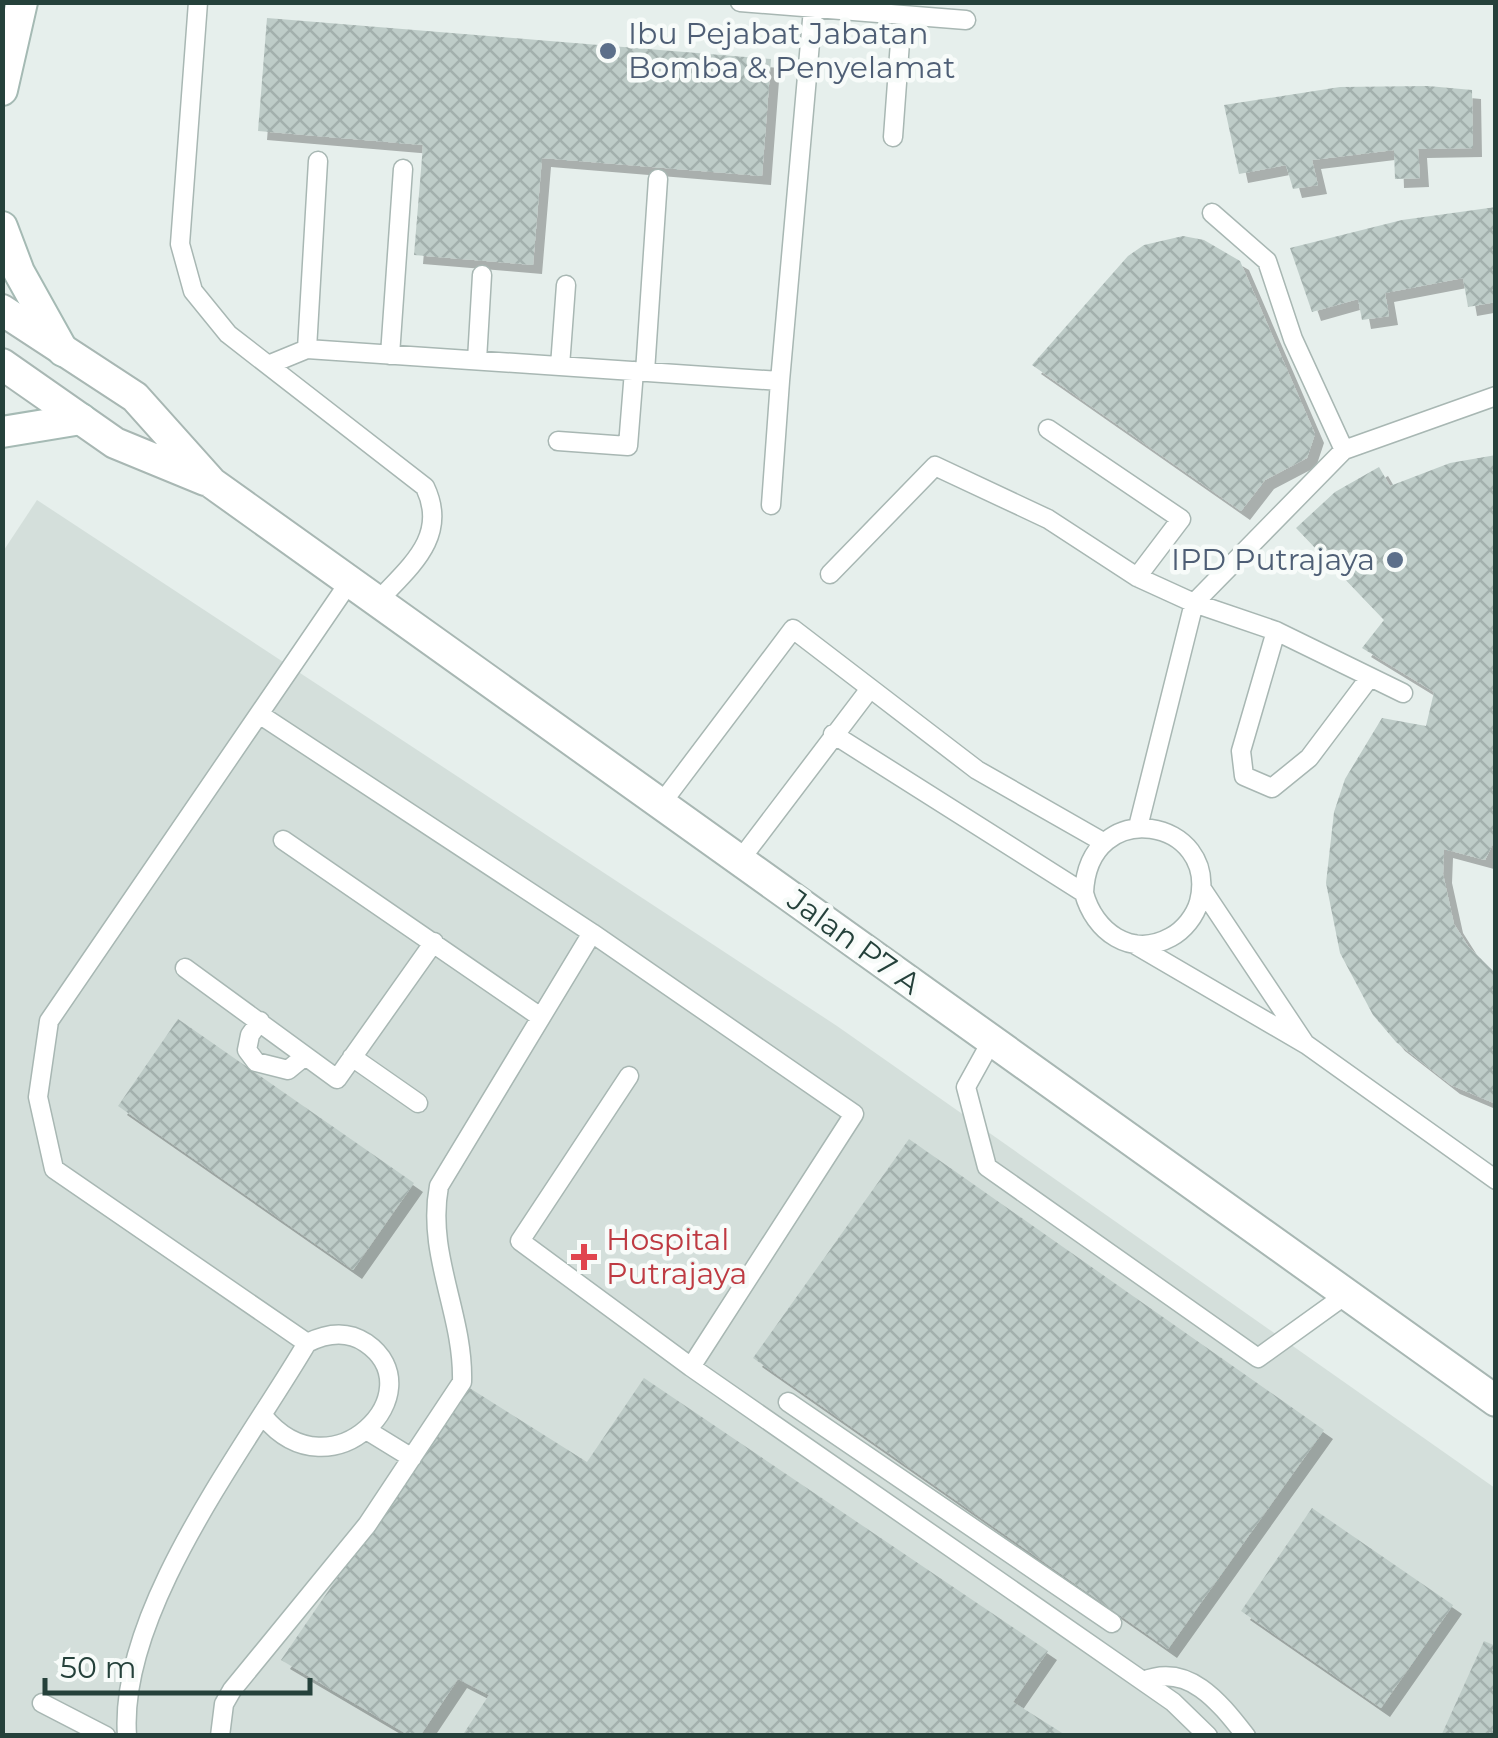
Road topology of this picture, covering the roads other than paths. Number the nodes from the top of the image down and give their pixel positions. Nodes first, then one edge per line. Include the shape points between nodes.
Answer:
1 (22, 2) edge
2 (198, 2) edge
3 (740, 2) edge
4 (772, 4) edge
5 (813, 9) junction
6 (902, 15) junction
7 (966, 20) dead end
8 (2, 90) edge
9 (893, 137) dead end
10 (318, 161) dead end
11 (403, 169) dead end
12 (658, 179) dead end
13 (1212, 213) dead end
14 (2, 227) edge
15 (482, 275) dead end
16 (566, 285) dead end
17 (2, 310) edge
18 (307, 349) junction
19 (63, 351) junction
20 (390, 355) junction
21 (477, 360) junction
22 (2, 364) edge
23 (268, 364) junction
24 (560, 366) junction
25 (640, 371) junction
26 (780, 380) junction
27 (1496, 396) edge
28 (81, 419) junction
29 (1048, 428) dead end
30 (2, 432) edge
31 (558, 440) dead end
32 (1344, 450) junction
33 (212, 482) junction
34 (771, 505) dead end
35 (830, 574) dead end
36 (1137, 576) junction
37 (350, 581) junction
38 (378, 602) junction
39 (1194, 603) junction
40 (1276, 631) junction
41 (1370, 676) junction
42 (869, 690) junction
43 (1403, 693) dead end
44 (259, 714) junction
45 (833, 734) junction
46 (661, 804) junction
47 (1138, 827) junction
48 (283, 840) dead end
49 (1103, 842) junction
50 (740, 860) junction
51 (1202, 889) junction
52 (1084, 893) junction
53 (592, 933) junction
54 (434, 942) junction
55 (1133, 944) junction
56 (186, 968) dead end
57 (539, 1016) junction
58 (260, 1021) junction
59 (992, 1040) junction
60 (1307, 1046) junction
61 (306, 1056) junction
62 (352, 1057) junction
63 (629, 1076) dead end
64 (418, 1103) dead end
65 (1496, 1180) edge
66 (1346, 1294) junction
67 (307, 1343) junction
68 (690, 1367) junction
69 (1496, 1401) edge
70 (788, 1402) dead end
71 (264, 1417) junction
72 (368, 1431) junction
73 (412, 1458) junction
74 (914, 1484) junction
75 (899, 1510) junction
76 (1112, 1624) dead end
77 (1144, 1681) junction
78 (42, 1703) dead end
79 (106, 1736) edge
80 (127, 1736) edge
81 (220, 1736) edge
82 (1208, 1736) edge
83 (1246, 1736) edge

1 - 8 street
2 - 23 lane via 181,219 184,268 214,322
3 - 4 lane
4 - 5 lane
5 - 6 lane
5 - 26 lane
6 - 7 lane
6 - 9 lane
10 - 18 lane
11 - 20 lane
12 - 25 lane
13 - 32 lane via 1268,261 1293,339
14 - 19 street via 18,272
15 - 21 lane
16 - 24 lane
17 - 19 street, Jalan P7 A
18 - 20 lane
18 - 23 lane
19 - 33 street, Jalan P7 A via 135,398
20 - 21 lane
21 - 24 lane
22 - 28 street, Jalan P7 A
23 - 38 lane via 406,468 430,499 428,544
24 - 25 lane
25 - 26 lane
25 - 31 lane via 628,446
26 - 34 lane
27 - 32 lane
28 - 30 street
28 - 33 street, Jalan P7 A via 115,443
29 - 36 lane via 1180,519
32 - 39 lane
33 - 37 street, Jalan P7 A
35 - 36 lane via 935,466 1048,519
36 - 39 lane
37 - 38 street, Jalan P7 A
37 - 44 lane
38 - 46 street, Jalan P7 A
39 - 40 lane
39 - 47 lane
40 - 41 lane
40 - 41 lane via 1242,751 1244,776 1272,788 1309,758
41 - 43 lane
42 - 45 lane
42 - 46 lane via 793,629
42 - 49 lane via 977,770
44 - 53 lane
44 - 67 lane via 49,1021 38,1097 54,1169
45 - 50 lane
45 - 52 lane
46 - 50 street, Jalan P7 A
47 - 49 lane
47 - 51 lane via 1166,833 1190,850
48 - 54 lane
49 - 52 lane via 1091,856
50 - 59 street, Jalan P7 A
51 - 55 lane via 1198,908 1171,938
51 - 60 lane
52 - 55 lane via 1100,926
53 - 57 lane
53 - 68 lane via 854,1114
54 - 57 lane
54 - 62 lane
55 - 60 lane
56 - 58 lane
57 - 73 lane via 440,1186 434,1232 462,1382
58 - 61 lane
58 - 61 lane via 247,1050 256,1062 288,1070
59 - 66 street, Jalan P7 A
59 - 66 lane via 966,1086 987,1166 1258,1358
60 - 65 lane
61 - 62 lane via 337,1079
62 - 64 lane
63 - 68 lane via 520,1240
66 - 69 street, Jalan P7 A
67 - 71 lane
67 - 72 lane via 348,1335 381,1359 387,1398
68 - 75 lane
70 - 74 lane
71 - 72 lane via 291,1442 309,1447 346,1444
71 - 80 lane via 142,1628 132,1662
72 - 73 lane
73 - 81 lane via 368,1524 232,1690
74 - 75 lane
74 - 76 lane
75 - 77 lane
77 - 82 lane
77 - 83 lane via 1168,1674 1192,1680
78 - 79 lane

